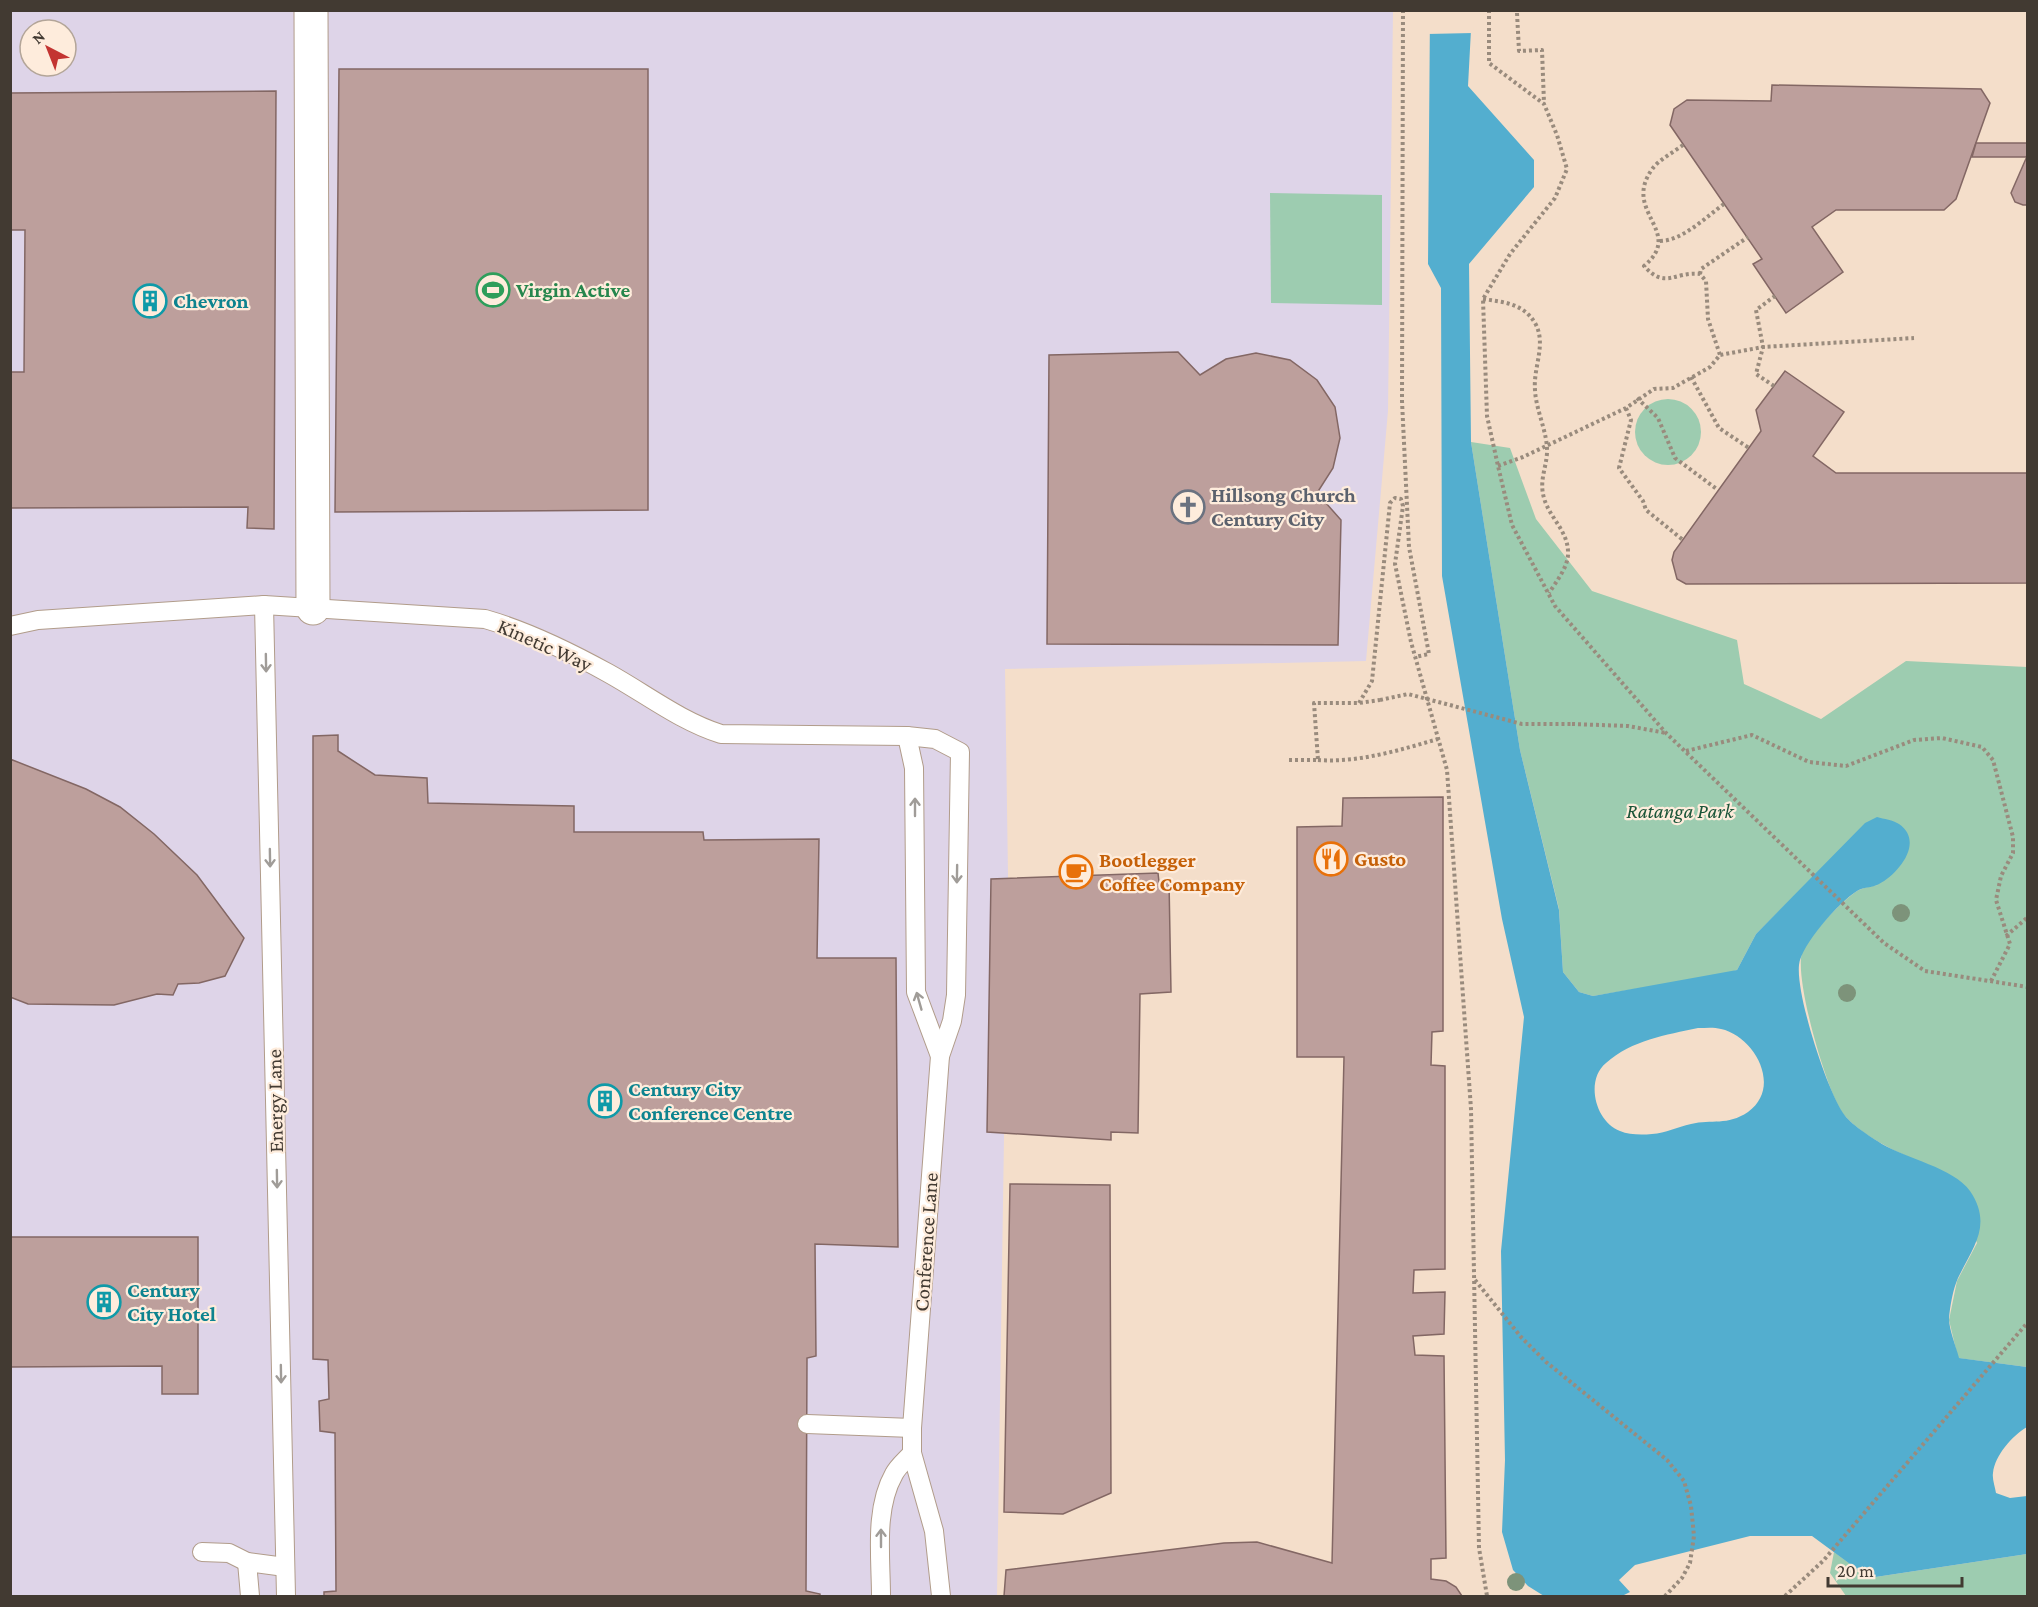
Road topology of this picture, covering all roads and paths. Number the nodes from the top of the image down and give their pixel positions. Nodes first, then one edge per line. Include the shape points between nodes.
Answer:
1 (311, 10) edge
2 (1403, 10) edge
3 (1489, 10) edge
4 (1517, 13) dead end
5 (1544, 104) junction
6 (1683, 146) dead end
7 (1725, 204) dead end
8 (1748, 237) dead end
9 (1660, 241) junction
10 (1700, 274) junction
11 (1775, 296) dead end
12 (1483, 299) junction
13 (1914, 339) dead end
14 (1763, 347) junction
15 (1720, 356) junction
16 (1691, 377) junction
17 (1774, 386) dead end
18 (1637, 398) junction
19 (1626, 408) junction
20 (1546, 446) junction
21 (1749, 448) dead end
22 (1498, 466) junction
23 (1718, 490) dead end
24 (1683, 540) dead end
25 (1549, 594) junction
26 (264, 605) junction
27 (313, 608) junction
28 (10, 613) edge
29 (38, 620) junction
30 (10, 626) edge
31 (1415, 657) junction
32 (1359, 703) junction
33 (1666, 733) junction
34 (908, 736) junction
35 (1438, 739) junction
36 (1686, 751) junction
37 (960, 752) joint
38 (1289, 760) dead end
39 (1318, 760) junction
40 (2028, 917) edge
41 (2006, 936) junction
42 (1992, 981) junction
43 (2028, 987) edge
44 (940, 1056) junction
45 (1474, 1279) junction
46 (2028, 1322) edge
47 (807, 1424) dead end
48 (912, 1428) junction
49 (912, 1453) junction
50 (202, 1552) dead end
51 (247, 1562) junction
52 (285, 1567) junction
53 (250, 1596) edge
54 (285, 1596) edge
55 (881, 1596) edge
56 (941, 1596) edge
57 (1487, 1596) edge
58 (1665, 1596) edge
59 (1785, 1596) edge

1 - 27 street
2 - 31 path via 1402,401 1409,547 1429,654
3 - 5 path via 1489,63
4 - 5 path via 1519,51 1542,50
5 - 12 path via 1567,169 1556,198 1510,254
6 - 9 path via 1654,166 1646,179 1646,208
7 - 9 path via 1682,236
8 - 10 path via 1701,269
9 - 10 path via 1655,256 1644,266 1653,276 1661,280
10 - 15 path via 1706,281 1708,319
11 - 14 path via 1756,310
12 - 20 path via 1512,303 1534,322 1540,334 1535,391
12 - 22 path via 1487,416
13 - 14 path
14 - 15 path
14 - 17 path via 1756,374
15 - 16 path via 1710,368
16 - 18 path via 1673,388 1654,389
16 - 21 path via 1719,428
18 - 19 path
18 - 23 path via 1658,418 1675,458
19 - 20 path
19 - 24 path via 1631,420 1619,468 1646,510
20 - 22 path
20 - 25 path via 1544,500 1569,554
22 - 25 path via 1512,525
25 - 33 path via 1555,606
26 - 27 lane, Kinetic Way
26 - 29 lane, Kinetic Way
26 -> 52 lane, Energy Lane
27 - 34 lane, Kinetic Way via 485,619 511,627 607,672 695,726 721,734
28 - 29 lane, Kinetic Way
29 - 30 lane, Kinetic Way
31 - 32 path via 1395,564 1403,506 1401,499 1395,498 1390,503 1372,681
31 - 35 path
32 - 33 path, bridge via 1408,694 1522,724 1628,726
32 - 39 path via 1314,703
33 - 36 path
34 - 37 lane, Kinetic Way via 935,739
44 -> 34 lane, Conference Lane via 916,992 914,768
35 - 39 path via 1398,751 1336,761
35 - 45 path via 1447,770 1470,1097
36 - 41 path via 1752,735 1809,762 1846,766 1914,740 1942,738 1982,747 1993,760 2013,837 2013,853 1995,900
36 - 42 path via 1884,943 1925,971
37 -> 44 lane, Conference Lane via 956,995
38 - 39 path
40 - 41 path
41 - 42 path via 2010,944
42 - 43 path
44 - 48 lane, Conference Lane
45 - 57 path via 1479,1548
45 - 58 path via 1546,1362 1667,1460 1684,1481 1694,1536 1690,1563
46 - 59 path via 1823,1561
47 - 48 lane
48 - 49 lane, Conference Lane
55 -> 49 lane via 881,1525 888,1488 894,1473
49 - 56 lane via 934,1531
50 - 51 lane via 229,1553
51 - 52 lane
51 - 53 lane
52 - 54 lane, Energy Lane

